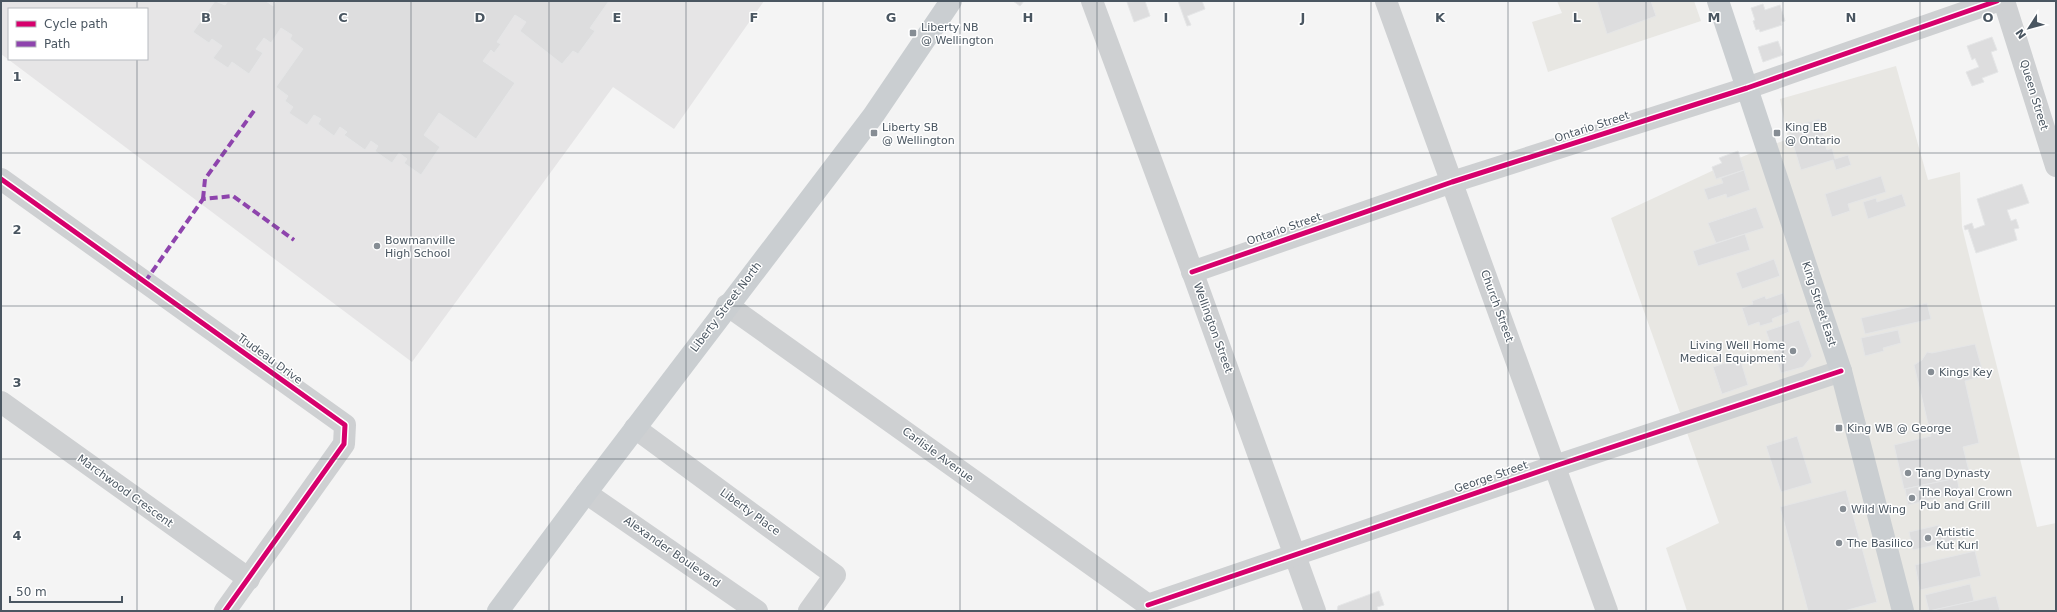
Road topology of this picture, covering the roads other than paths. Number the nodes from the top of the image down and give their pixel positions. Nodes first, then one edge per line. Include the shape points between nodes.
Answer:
1 (951, 1) edge
2 (1092, 1) edge
3 (1386, 1) edge
4 (1718, 1) edge
5 (1997, 1) edge
6 (2004, 1) edge
7 (1747, 88) junction
8 (2055, 160) edge
9 (1, 180) edge
10 (1452, 182) junction
11 (1192, 272) junction
12 (727, 305) junction
13 (1841, 371) junction
14 (1, 402) edge
15 (635, 428) junction
16 (1555, 466) junction
17 (586, 492) junction
18 (1294, 554) junction
19 (249, 579) junction
20 (812, 608) edge
21 (1146, 608) edge
22 (225, 611) edge
23 (498, 611) edge
24 (757, 611) edge
25 (1315, 611) edge
26 (1607, 611) edge
27 (1903, 611) edge

1 - 12 main road, Liberty Street North via 873,116
2 - 11 street, Wellington Street
3 - 10 street, Church Street
4 - 7 main road, King Street East
5 - 7 street, Ontario Street
6 - 8 street, Queen Street
7 - 10 street, Ontario Street
7 - 13 main road, King Street East
9 - 19 street, Trudeau Drive via 345,425 344,444
10 - 11 street, Ontario Street
10 - 16 street, Church Street
11 - 18 street, Wellington Street
12 - 15 main road, Liberty Street North
12 - 21 street, Carlisle Avenue
13 - 16 street, George Street
13 - 27 main road, King Street East
14 - 19 street, Marchwood Crescent
15 - 17 main road, Liberty Street North
15 - 20 street, Liberty Place via 835,575
16 - 18 street, George Street
16 - 26 street, Church Street
17 - 23 main road, Liberty Street North
17 - 24 street, Alexander Boulevard
18 - 21 street, George Street
18 - 25 street, Wellington Street
19 - 22 street, Trudeau Drive

